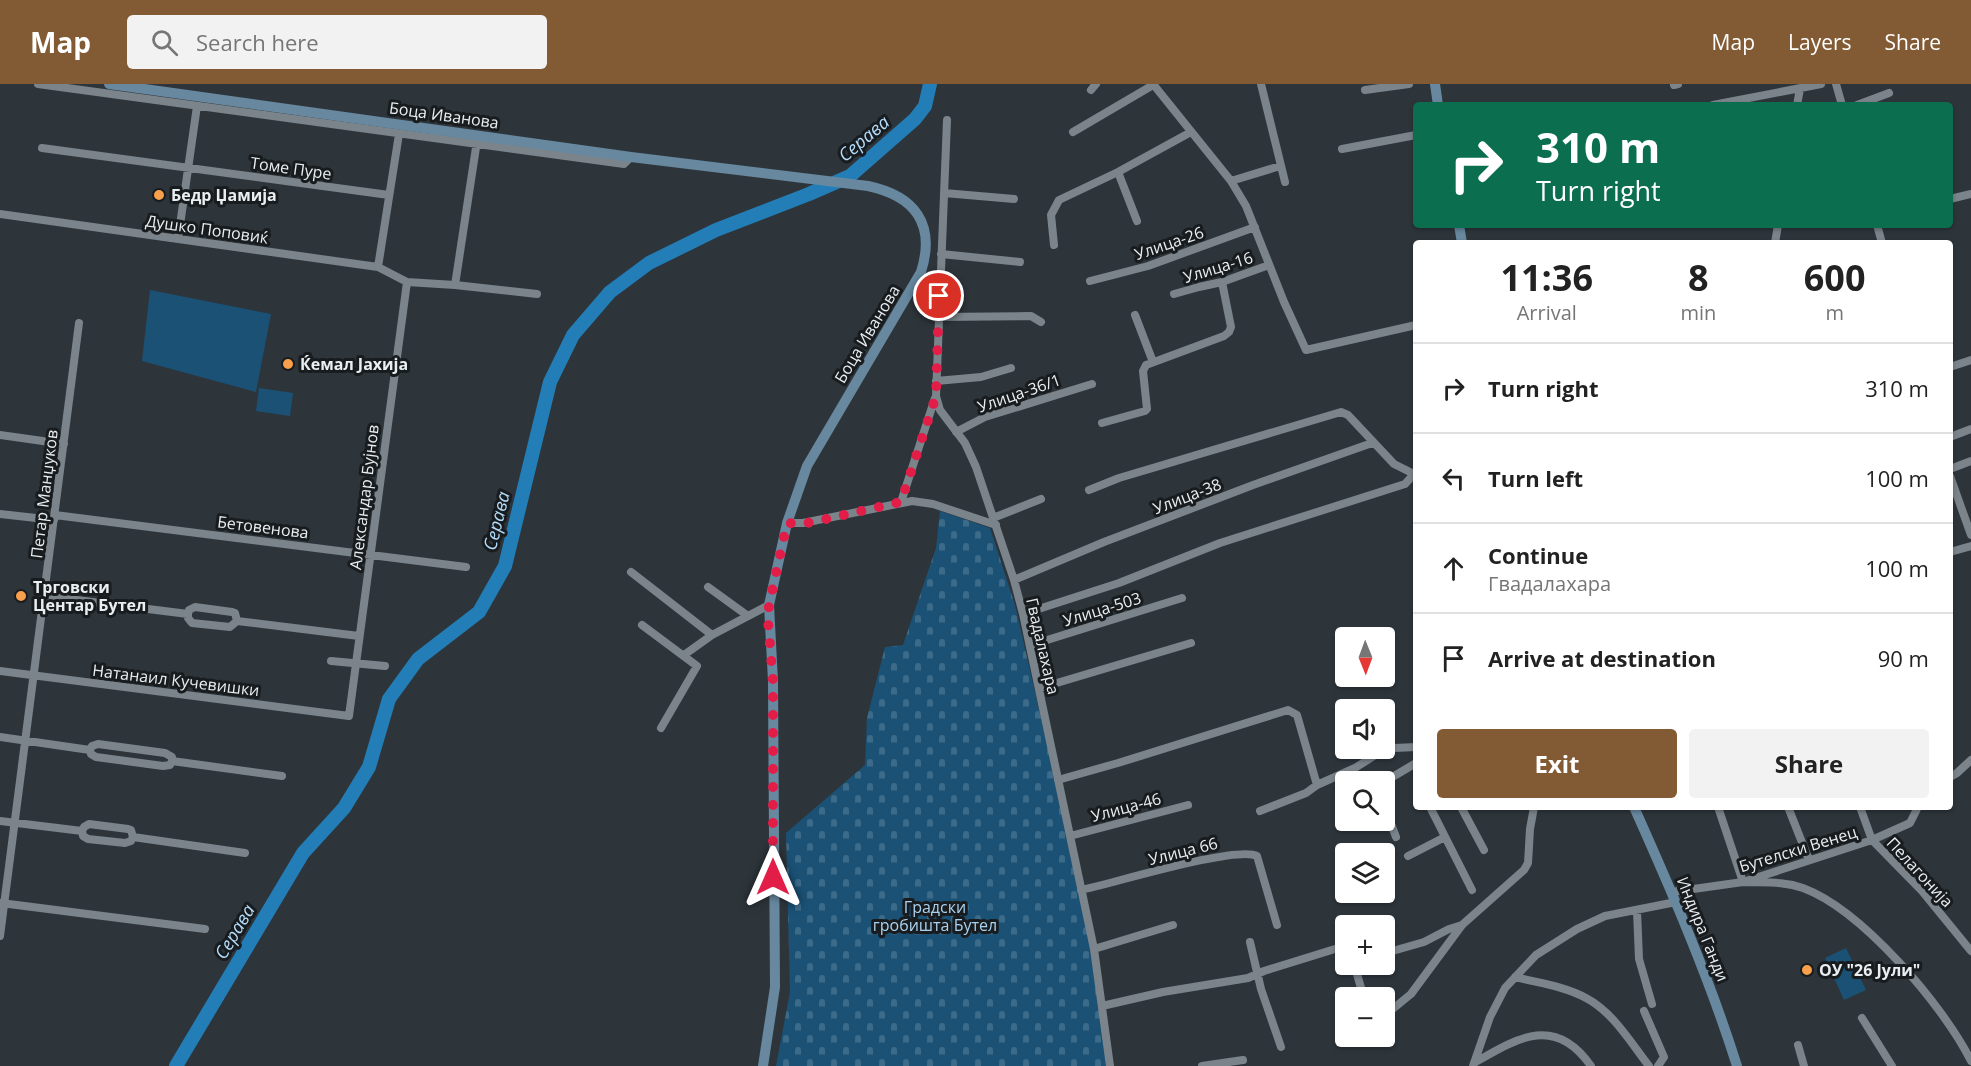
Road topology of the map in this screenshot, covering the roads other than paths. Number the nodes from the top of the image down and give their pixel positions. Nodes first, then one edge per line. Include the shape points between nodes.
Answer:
1 (38, 84) edge
2 (108, 84) edge
3 (1261, 84) edge
4 (1409, 84) edge
5 (1435, 84) edge
6 (1821, 84) edge
7 (1836, 84) edge
8 (1153, 85) edge
9 (1800, 89) junction
10 (1365, 90) dead end
11 (1889, 93) dead end
12 (1438, 102) edge
13 (1729, 102) edge
14 (1798, 102) edge
15 (1841, 102) edge
16 (1865, 102) edge
17 (197, 106) junction
18 (262, 110) junction
19 (947, 120) dead end
20 (1073, 132) dead end
21 (1191, 132) junction
22 (399, 134) junction
23 (1413, 136) edge
24 (478, 139) junction
25 (42, 148) dead end
26 (1342, 149) dead end
27 (1280, 166) junction
28 (188, 167) junction
29 (1118, 172) junction
30 (1231, 181) junction
31 (1285, 182) dead end
32 (944, 193) junction
33 (1971, 194) edge
34 (389, 195) junction
35 (1953, 198) edge
36 (1014, 199) dead end
37 (0, 214) edge
38 (1137, 221) dead end
39 (1255, 227) junction
40 (926, 236) junction
41 (178, 239) junction
42 (941, 243) junction
43 (1054, 244) dead end
44 (941, 254) junction
45 (1020, 261) dead end
46 (1269, 265) junction
47 (378, 267) junction
48 (1090, 281) dead end
49 (407, 282) junction
50 (1222, 282) junction
51 (455, 285) junction
52 (537, 294) dead end
53 (1174, 294) dead end
54 (1136, 315) dead end
55 (938, 317) junction
56 (1041, 322) dead end
57 (79, 323) dead end
58 (1413, 326) edge
59 (1971, 360) edge
60 (1153, 362) junction
61 (1953, 366) edge
62 (1011, 368) dead end
63 (936, 381) junction
64 (1092, 384) dead end
65 (936, 396) junction
66 (1102, 423) dead end
67 (1971, 429) edge
68 (956, 432) junction
69 (0, 435) edge
70 (1953, 436) edge
71 (1372, 443) junction
72 (64, 444) junction
73 (1971, 461) edge
74 (1953, 468) edge
75 (1413, 472) edge
76 (1413, 475) edge
77 (1953, 484) edge
78 (1089, 490) dead end
79 (1041, 499) dead end
80 (901, 502) junction
81 (0, 514) edge
82 (55, 518) junction
83 (995, 522) junction
84 (787, 523) junction
85 (1971, 535) edge
86 (1971, 546) edge
87 (1953, 551) edge
88 (370, 555) junction
89 (466, 567) dead end
90 (631, 572) dead end
91 (1014, 580) junction
92 (708, 587) dead end
93 (44, 596) junction
94 (1182, 598) dead end
95 (769, 605) junction
96 (188, 614) junction
97 (1023, 614) junction
98 (748, 616) junction
99 (237, 621) junction
100 (642, 625) dead end
101 (712, 635) junction
102 (359, 636) junction
103 (1191, 643) dead end
104 (1031, 645) junction
105 (684, 655) junction
106 (331, 661) dead end
107 (356, 663) junction
108 (385, 666) dead end
109 (0, 672) edge
110 (34, 676) junction
111 (1040, 688) junction
112 (349, 716) joint
113 (661, 728) dead end
114 (0, 737) edge
115 (25, 740) junction
116 (1413, 747) edge
117 (90, 750) junction
118 (1971, 760) edge
119 (172, 761) junction
120 (1413, 765) edge
121 (1395, 775) edge
122 (1953, 775) edge
123 (282, 777) dead end
124 (1058, 780) junction
125 (1317, 785) junction
126 (1188, 805) dead end
127 (1260, 810) dead end
128 (1432, 810) edge
129 (1463, 810) edge
130 (1533, 810) edge
131 (1635, 810) edge
132 (1719, 810) edge
133 (1789, 810) edge
134 (1861, 810) edge
135 (1916, 810) edge
136 (0, 821) edge
137 (15, 823) junction
138 (82, 831) junction
139 (1394, 831) edge
140 (1070, 836) junction
141 (133, 837) junction
142 (1396, 837) dead end
143 (1446, 837) junction
144 (1872, 840) junction
145 (1484, 850) dead end
146 (245, 853) dead end
147 (1408, 856) dead end
148 (1809, 860) junction
149 (1743, 882) junction
150 (1081, 890) junction
151 (1472, 890) dead end
152 (1674, 897) junction
153 (2, 903) edge
154 (1637, 911) junction
155 (1173, 925) dead end
156 (1277, 925) dead end
157 (1462, 925) junction
158 (205, 929) dead end
159 (0, 936) edge
160 (1250, 942) dead end
161 (1094, 949) junction
162 (1335, 949) edge
163 (1395, 950) edge
164 (1971, 951) edge
165 (1257, 975) junction
166 (1515, 977) junction
167 (1652, 1004) dead end
168 (1102, 1006) junction
169 (1395, 1007) edge
170 (1644, 1011) dead end
171 (1862, 1018) dead end
172 (1797, 1045) dead end
173 (1281, 1047) dead end
174 (1243, 1060) dead end
175 (1971, 1061) edge
176 (1473, 1064) edge
177 (763, 1066) edge
178 (1110, 1066) edge
179 (1202, 1066) edge
180 (1591, 1066) edge
181 (1649, 1066) edge
182 (1658, 1066) edge
183 (1737, 1066) edge
184 (1804, 1066) edge
185 (1892, 1066) edge

1 - 17 street
2 - 18 street, Боца Иванова
3 - 27 street
4 - 10 street
5 - 12 street
6 - 9 street
7 - 15 street
8 - 20 street
8 - 21 street
9 - 13 street
9 - 14 street
11 - 16 street
17 - 18 street
17 - 28 street
18 - 22 street
18 - 24 street, Боца Иванова
19 - 32 street, Гвадалахара
21 - 29 street
21 - 30 street
22 - 24 street
22 - 34 street
23 - 26 street
24 - 40 street, Боца Иванова via 868,186 907,201 919,216
24 - 51 street
25 - 28 street, Томе Пуре
27 - 30 street
27 - 31 street
28 - 34 street, Томе Пуре
28 - 41 street
29 - 38 street
29 - 43 street via 1059,200 1051,215
30 - 39 street
32 - 36 street
32 - 42 street, Гвадалахара
33 - 35 street
34 - 47 street
37 - 41 street, Душко Поповиќ
39 - 46 street
39 - 48 street, Улица-26 via 1148,266
40 - 42 street
40 - 84 street, Боца Иванова via 921,272 816,448
41 - 47 street, Душко Поповиќ
42 - 44 street, Гвадалахара
44 - 45 street
44 - 55 street, Гвадалахара
46 - 50 street, Улица-16
46 - 58 street via 1306,350
47 - 49 street, Душко Поповиќ
49 - 51 street
49 - 88 street, Александар Бујнов
50 - 53 street, Улица-16
50 - 60 street via 1230,332
51 - 52 street
54 - 60 street
55 - 56 street via 1031,316
55 - 63 street, Гвадалахара
57 - 72 street, Петар Манџуков
59 - 61 street
60 - 66 street via 1143,371 1147,409
62 - 63 street via 981,377
63 - 65 street, Гвадалахара
64 - 68 street, Улица-36/1 via 985,417
65 - 68 street, Гвадалахара via 940,410
65 - 80 street
67 - 70 street
68 - 83 street, Гвадалахара via 976,467
69 - 72 street
71 - 75 street via 1394,464
71 - 78 street via 1341,412
71 - 91 street, Улица-38 via 1136,529
72 - 82 street, Петар Манџуков
73 - 74 street
76 - 97 street via 1405,484 1221,543 1119,583
77 - 85 street
79 - 83 street
80 - 83 street via 933,504
80 - 84 street via 803,524
81 - 82 street, Бетовенова
82 - 88 street, Бетовенова
82 - 93 street, Петар Манџуков
83 - 91 street, Гвадалахара
84 - 95 street, Боца Иванова
86 - 87 street
88 - 89 street, Бетовенова
88 - 102 street, Александар Бујнов
90 - 101 street
91 - 97 street, Гвадалахара
92 - 98 street
93 - 96 street
93 - 110 street, Петар Манџуков
94 - 104 street, Улица-503
95 - 98 street
95 - 177 street, Боца Иванова via 775,987
96 - 99 street via 192,623 230,627
96 - 99 street via 195,607 232,612
97 - 104 street, Гвадалахара
98 - 101 street
99 - 102 street
100 - 105 street
101 - 105 street
102 - 107 street, Александар Бујнов
103 - 111 street
104 - 111 street, Гвадалахара
105 - 113 street via 697,666
106 - 107 street
107 - 108 street
107 - 112 street, Александар Бујнов
109 - 110 street, Натанаил Кучевишки
110 - 112 street, Натанаил Кучевишки
110 - 115 street, Петар Манџуков
111 - 124 street, Гвадалахара
114 - 115 street
115 - 117 street
115 - 137 street, Петар Манџуков
116 - 125 street via 1380,752
117 - 119 street via 96,758 163,766
117 - 119 street via 98,744 165,753
118 - 122 street
119 - 123 street
120 - 121 street
124 - 125 street via 1288,710 1297,715
124 - 140 street, Гвадалахара
125 - 127 street
126 - 140 street, Улица-46
128 - 143 street
129 - 145 street
130 - 157 street via 1524,870
131 - 152 street, Индира Ганди
132 - 149 street
133 - 148 street
134 - 144 street
135 - 144 street, Бутелски Венец via 1910,823
136 - 137 street
137 - 138 street
137 - 153 street, Петар Манџуков
138 - 141 street via 85,838 97,840 125,843
138 - 141 street via 89,824 108,826 131,830
139 - 142 street
140 - 150 street, Гвадалахара
141 - 146 street
143 - 147 street
143 - 151 street
144 - 148 street, Бутелски Венец
144 - 164 street, Пелагонија via 1922,891
148 - 149 street, Бутелски Венец
149 - 152 street, Бутелски Венец
149 - 175 street via 1787,883 1823,897 1841,909 1920,986
150 - 156 street, Улица 66 via 1219,855 1252,853 1257,856
150 - 161 street, Гвадалахара
152 - 154 street, Бутелски Венец
152 - 183 street, Индира Ганди via 1718,1006
153 - 158 street
153 - 159 street, Петар Манџуков
154 - 166 street, Бутелски Венец via 1605,916 1577,929 1536,955
154 - 167 street via 1639,959
155 - 161 street
157 - 163 street
157 - 169 street via 1411,994
160 - 165 street
161 - 168 street, Гвадалахара
162 - 165 street
165 - 168 street
165 - 173 street
166 - 176 street, Бутелски Венец via 1490,1017
166 - 181 street via 1587,998 1608,1013
168 - 178 street, Гвадалахара
170 - 182 street via 1664,1057
171 - 185 street
172 - 184 street
174 - 179 street
176 - 180 street via 1517,1040 1543,1035 1573,1046

